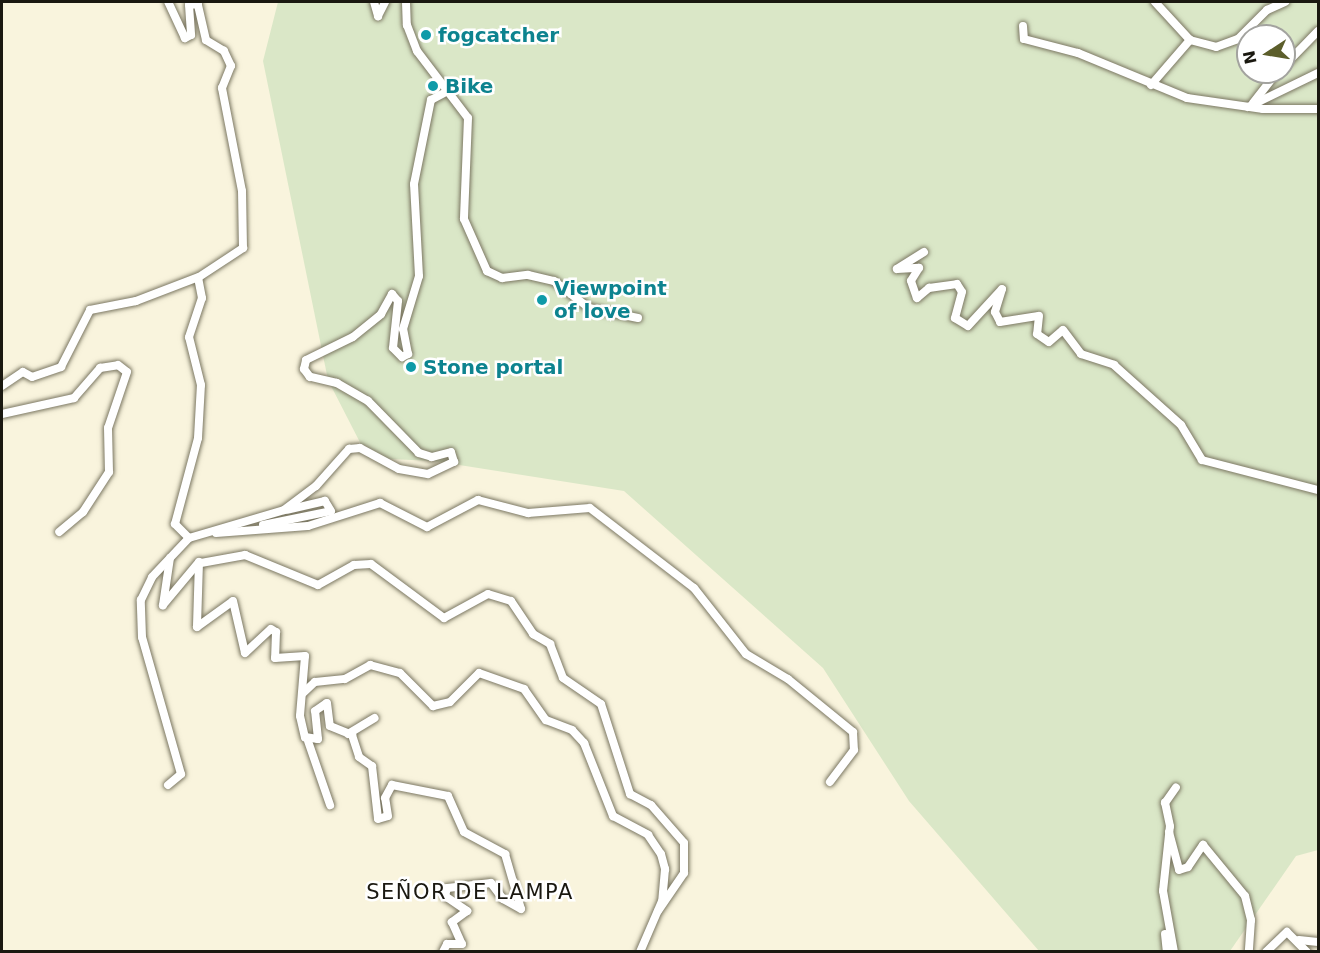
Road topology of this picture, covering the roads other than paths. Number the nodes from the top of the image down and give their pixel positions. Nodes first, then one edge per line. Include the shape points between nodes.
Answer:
1 (168, 2) edge
2 (374, 2) edge
3 (385, 2) edge
4 (406, 2) edge
5 (1155, 2) edge
6 (1285, 2) edge
7 (1023, 26) dead end
8 (1318, 31) edge
9 (1190, 40) junction
10 (1296, 54) edge
11 (1318, 73) edge
12 (1267, 84) edge
13 (1151, 85) junction
14 (448, 91) junction
15 (1250, 105) junction
16 (1318, 109) edge
17 (924, 252) dead end
18 (198, 278) junction
19 (638, 318) dead end
20 (2, 386) edge
21 (2, 414) edge
22 (1318, 489) edge
23 (284, 510) junction
24 (260, 526) junction
25 (59, 532) dead end
26 (210, 534) junction
27 (189, 538) junction
28 (170, 558) junction
29 (201, 563) junction
30 (303, 693) junction
31 (375, 718) dead end
32 (348, 734) junction
33 (308, 741) junction
34 (830, 782) dead end
35 (168, 785) dead end
36 (1176, 787) dead end
37 (330, 805) dead end
38 (1169, 832) junction
39 (1163, 904) junction
40 (658, 911) junction
41 (1298, 940) junction
42 (1318, 942) edge
43 (443, 951) edge
44 (640, 951) edge
45 (1167, 951) edge
46 (1174, 951) edge
47 (1249, 951) edge
48 (1266, 951) edge
49 (1307, 951) edge

1 - 18 street via 185,38 191,35 189,5 198,4 206,40 224,51 231,66 222,88 242,191 244,243 234,257
2 - 3 street via 378,16
4 - 14 street via 407,25 417,51
5 - 9 street
6 - 9 street via 1229,44 1207,46
7 - 13 street via 1024,39 1078,53
8 - 10 street
9 - 13 street
11 - 15 street
12 - 15 street
13 - 15 street via 1198,101
14 - 19 street via 468,118 464,219 487,271 502,278 528,275 554,281 589,308
14 - 23 street via 431,100 414,184 419,276 403,329 408,354 402,357 393,348 398,301 392,294 381,314 352,337 306,360 304,369 310,377 337,383 368,401 419,453 432,457 451,452 454,462 428,474 399,468 354,448 334,459 316,486
15 - 16 street
17 - 22 street via 897,269 919,268 911,281 917,298 929,288 957,284 962,292 955,318 968,326 1002,289 995,312 1000,322 1036,315 1037,334 1049,342 1063,330 1081,354 1114,365 1181,425 1202,460
18 - 20 street via 136,300 90,310 62,367 32,377 23,372
18 - 27 street via 202,298 189,337 201,385 198,438 175,524
21 - 25 street via 74,398 100,368 118,365 127,372 108,428 109,472 83,512
23 - 24 street via 325,501 331,511
23 - 26 street
24 - 26 street
24 - 34 street via 308,526 380,503 427,527 478,500 528,513 590,508 694,588 746,654 796,685 853,732 854,750
26 - 27 street
27 - 28 street
28 - 29 street via 161,602 165,606 191,566
28 - 35 street via 141,600 146,658 181,774
29 - 30 street via 197,627 235,602 245,653 271,629 276,632 275,658 305,656
29 - 40 street via 245,555 318,585 354,565 371,564 444,618 488,594 511,601 533,634 550,644 563,678 601,704 630,794 651,805 684,843 684,873
30 - 33 street via 300,716
30 - 40 street via 315,682 345,679 370,665 400,673 433,706 450,702 478,673 518,684 546,720 577,733 613,816 648,835 661,854 665,876
31 - 32 street
32 - 33 street via 330,726 331,707 322,703 315,711 320,735
32 - 43 street via 358,757 372,766 378,819 388,816 385,798 392,785 448,796 464,832 505,854 521,909 503,899 491,883 447,888 445,896 466,911 452,922 462,944 447,944
33 - 37 street
36 - 38 street via 1165,803
38 - 39 street
38 - 47 street via 1179,870 1188,867 1203,845 1245,896 1251,920
39 - 45 street
39 - 46 street
40 - 44 street
41 - 42 street
41 - 48 street via 1287,932
41 - 49 street

